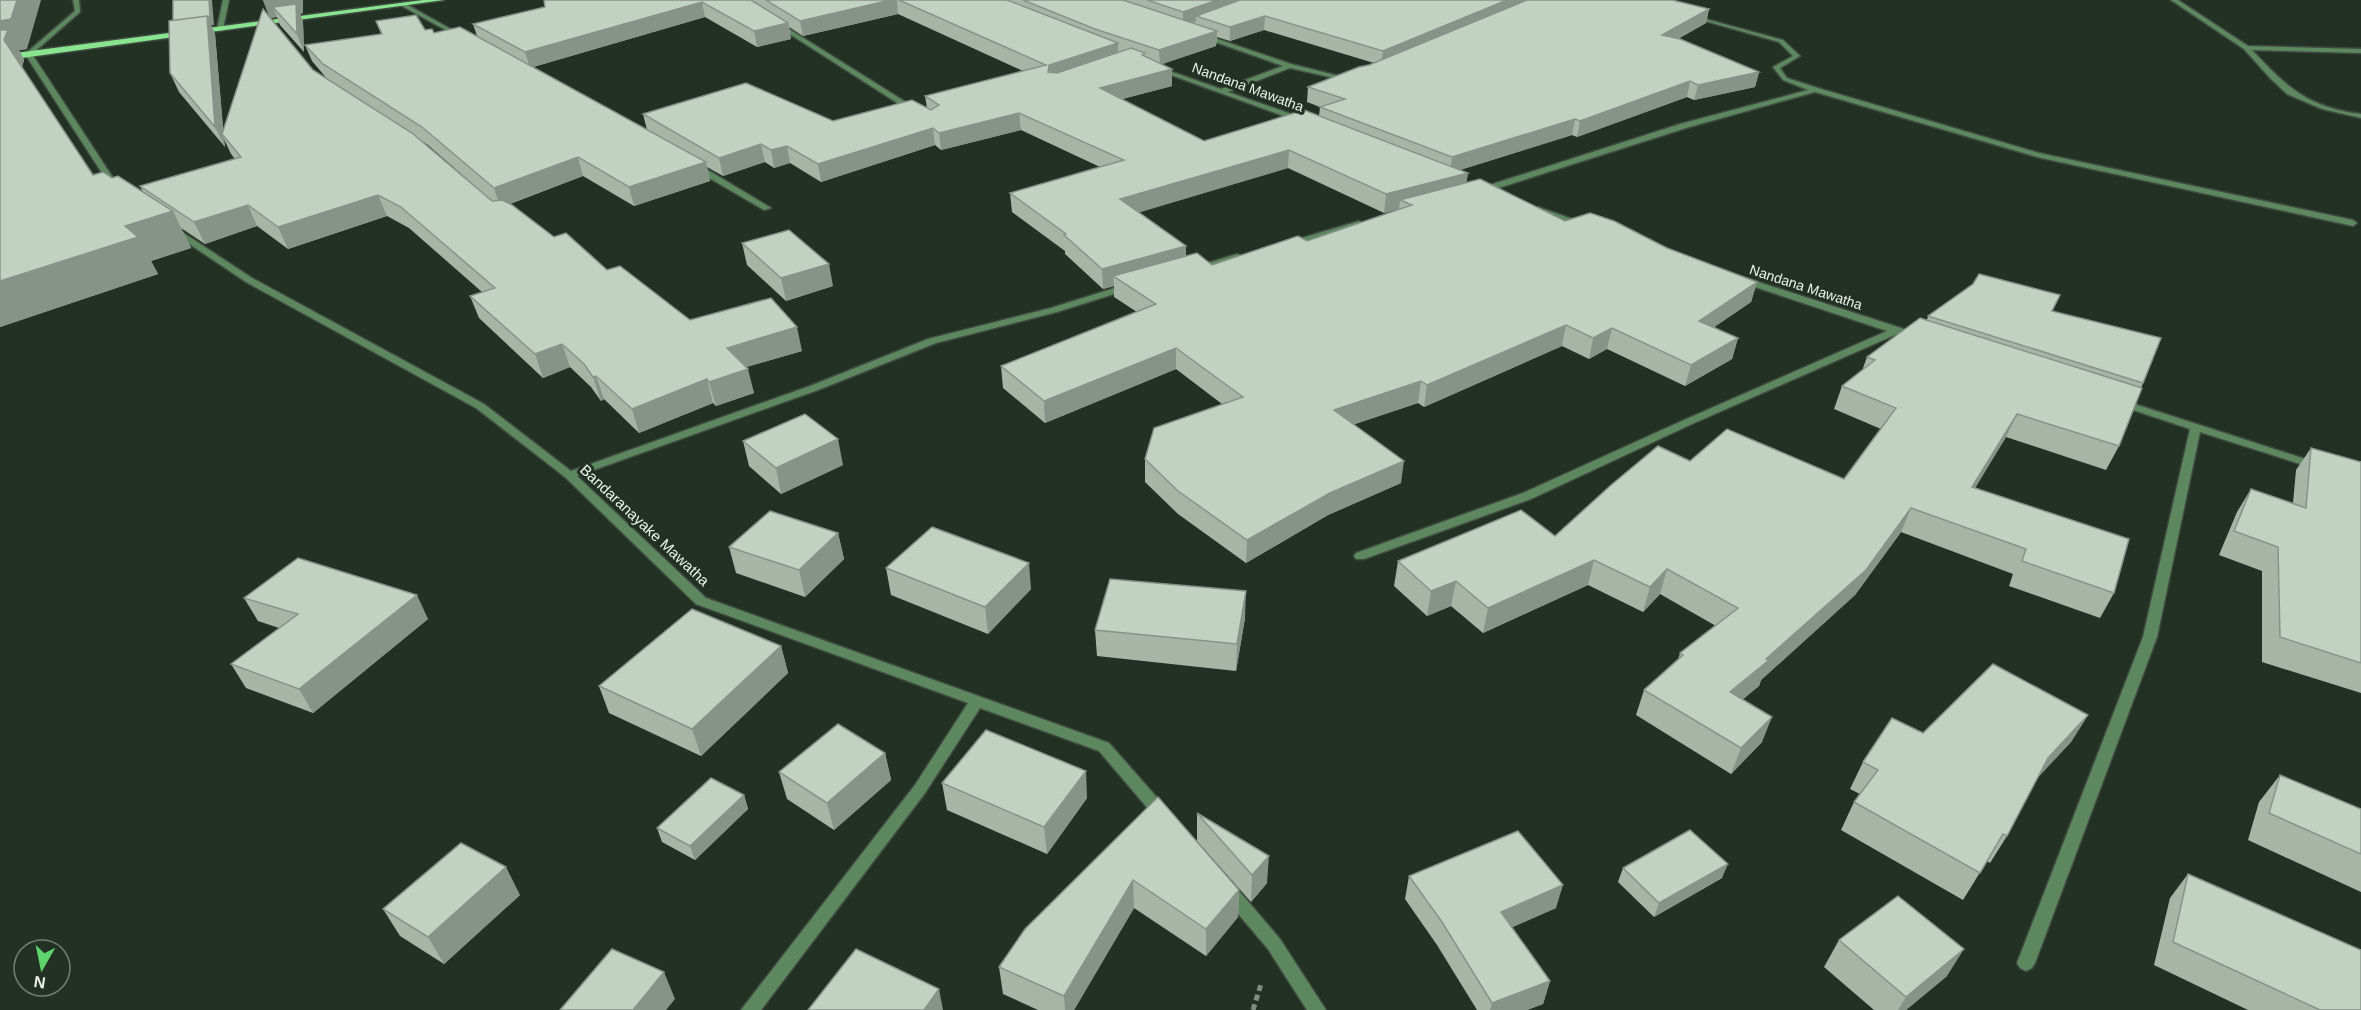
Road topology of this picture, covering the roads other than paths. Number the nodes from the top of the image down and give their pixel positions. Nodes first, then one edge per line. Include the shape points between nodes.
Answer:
1 (76, 0) edge
2 (226, 0) edge
3 (440, 0) edge
4 (2174, 0) edge
5 (404, 5) junction
6 (1682, 13) edge
7 (765, 17) edge
8 (272, 22) junction
9 (220, 29) junction
10 (280, 31) edge
11 (1194, 33) edge
12 (468, 40) edge
13 (2246, 48) junction
14 (2361, 51) edge
15 (28, 54) junction
16 (0, 58) edge
17 (1152, 66) edge
18 (1289, 66) junction
19 (1354, 78) edge
20 (1815, 90) junction
21 (1224, 91) junction
22 (2361, 116) edge
23 (925, 117) edge
24 (1312, 125) edge
25 (687, 161) edge
26 (1494, 194) edge
27 (128, 198) edge
28 (1526, 206) edge
29 (767, 208) dead end
30 (1368, 222) edge
31 (165, 223) edge
32 (2353, 224) dead end
33 (1591, 229) edge
34 (1276, 247) edge
35 (1253, 253) edge
36 (1184, 272) edge
37 (1731, 277) edge
38 (1137, 284) edge
39 (1897, 330) junction
40 (1929, 341) edge
41 (2105, 398) edge
42 (2196, 427) junction
43 (2328, 469) edge
44 (569, 475) junction
45 (1360, 556) dead end
46 (977, 701) junction
47 (1174, 827) edge
48 (1220, 881) edge
49 (2026, 963) dead end
50 (750, 1010) edge
51 (1317, 1010) edge

1 - 15 street via 78,11
2 - 9 street
3 - 5 main road
4 - 13 street
5 - 8 main road
5 - 12 street
6 - 20 street via 1781,41 1797,56 1776,67 1785,79
7 - 23 street
8 - 9 main road
8 - 10 street
9 - 15 main road
11 - 18 street
13 - 14 street
13 - 22 street via 2289,91 2319,106
15 - 16 main road
15 - 27 street via 118,192
17 - 21 street, Nandana Mawatha
18 - 19 street
18 - 21 street
20 - 26 street via 1476,190
20 - 32 street via 2037,155
21 - 24 street, Nandana Mawatha
25 - 29 street
28 - 33 street
30 - 34 street
31 - 44 street, Bandaranayake Mawatha via 249,280 480,406
35 - 36 street
37 - 39 street, Nandana Mawatha
38 - 44 street via 932,341 814,388
39 - 40 street, Nandana Mawatha
39 - 45 street via 1527,496
41 - 42 street
42 - 43 street
42 - 49 street via 2150,637
44 - 46 street, Bandaranayake Mawatha via 702,601
46 - 47 street, Bandaranayake Mawatha via 1104,747
46 - 50 street via 920,789
48 - 51 street via 1274,944

